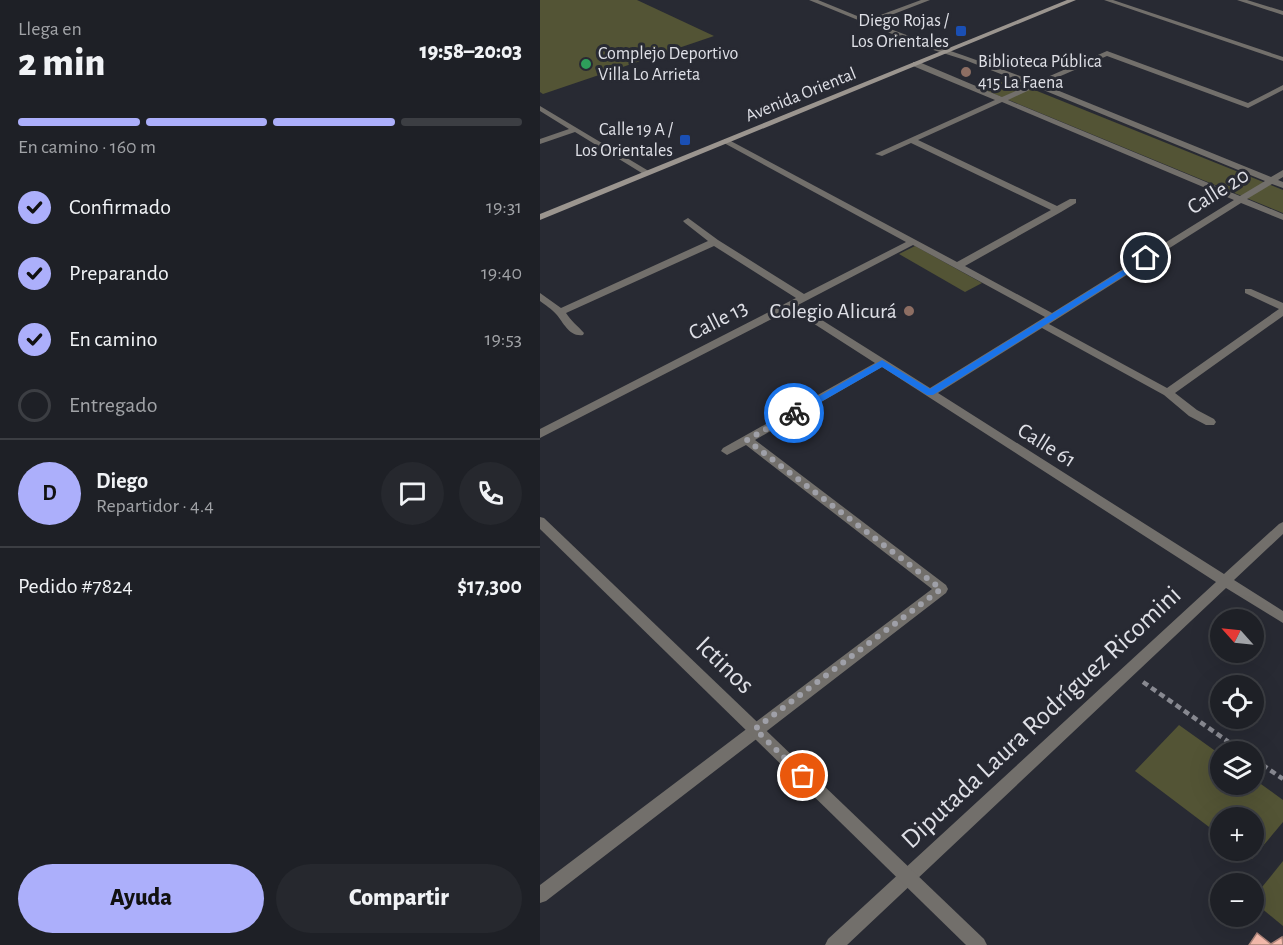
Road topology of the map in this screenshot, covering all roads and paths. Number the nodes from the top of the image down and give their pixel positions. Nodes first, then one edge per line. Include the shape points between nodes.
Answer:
1 (812, 0) edge
2 (927, 0) edge
3 (1073, 0) edge
4 (1107, 0) edge
5 (1240, 0) edge
6 (1283, 13) edge
7 (868, 22) junction
8 (1283, 46) edge
9 (946, 52) junction
10 (1268, 54) junction
11 (1283, 59) edge
12 (916, 64) junction
13 (1037, 85) junction
14 (1283, 87) edge
15 (1002, 100) junction
16 (540, 108) edge
17 (576, 129) junction
18 (912, 140) junction
19 (727, 141) junction
20 (540, 142) edge
21 (879, 154) dead end
22 (648, 173) junction
23 (1283, 173) edge
24 (1272, 180) junction
25 (1283, 185) edge
26 (1241, 200) junction
27 (1073, 201) dead end
28 (1059, 210) junction
29 (540, 217) edge
30 (1283, 218) edge
31 (688, 221) dead end
32 (914, 241) junction
33 (715, 242) junction
34 (959, 265) junction
35 (1248, 291) dead end
36 (540, 296) edge
37 (803, 298) junction
38 (790, 304) junction
39 (1283, 309) edge
40 (560, 312) junction
41 (1047, 320) junction
42 (579, 333) dead end
43 (882, 363) junction
44 (930, 393) junction
45 (1168, 393) junction
46 (1210, 422) dead end
47 (540, 434) edge
48 (747, 440) junction
49 (727, 451) dead end
50 (540, 521) edge
51 (1283, 527) edge
52 (1225, 581) junction
53 (1283, 618) edge
54 (1128, 671) junction
55 (755, 729) junction
56 (1227, 741) edge
57 (1264, 766) edge
58 (1283, 779) edge
59 (907, 876) junction
60 (540, 895) edge
61 (834, 945) edge
62 (978, 945) edge

1 - 7 street
2 - 7 street
3 - 9 main road, Avenida Oriental
4 - 10 street
5 - 6 street
7 - 9 street
8 - 10 street
9 - 12 main road, Avenida Oriental
9 - 13 street
10 - 11 street
12 - 15 street
12 - 19 main road, Avenida Oriental
13 - 14 street via 1107,53 1248,106
13 - 15 street
13 - 24 street
15 - 18 street
15 - 26 street
16 - 17 street
17 - 20 street
17 - 22 street
18 - 21 street
18 - 28 street
19 - 22 main road, Avenida Oriental
19 - 32 street
22 - 29 main road, Avenida Oriental
23 - 24 street, Calle 20
24 - 25 street
24 - 26 street, Calle 20
26 - 30 street
26 - 41 street, Calle 20
27 - 28 street
28 - 34 street
31 - 33 street
32 - 34 street
32 - 37 street, Calle 13
33 - 37 street
33 - 40 street
34 - 41 street
35 - 39 street
36 - 40 street
37 - 38 street, Calle 13
38 - 43 street, Calle 61
38 - 47 street, Calle 13
39 - 45 street
40 - 42 street
41 - 44 street, Calle 20
41 - 45 street
43 - 44 street, Calle 61
43 - 48 street
44 - 52 street, Calle 61
45 - 46 street
48 - 49 street
48 - 55 street via 941,589
50 - 55 street, Ictinos
51 - 52 street, Diputada Laura Rodríguez Ricomini
52 - 53 street, Calle 61
52 - 54 street, Diputada Laura Rodríguez Ricomini
54 - 56 path
54 - 59 street, Diputada Laura Rodríguez Ricomini
55 - 59 street, Ictinos
55 - 60 street
57 - 58 path
59 - 61 street, Diputada Laura Rodríguez Ricomini
59 - 62 street, Ictinos

